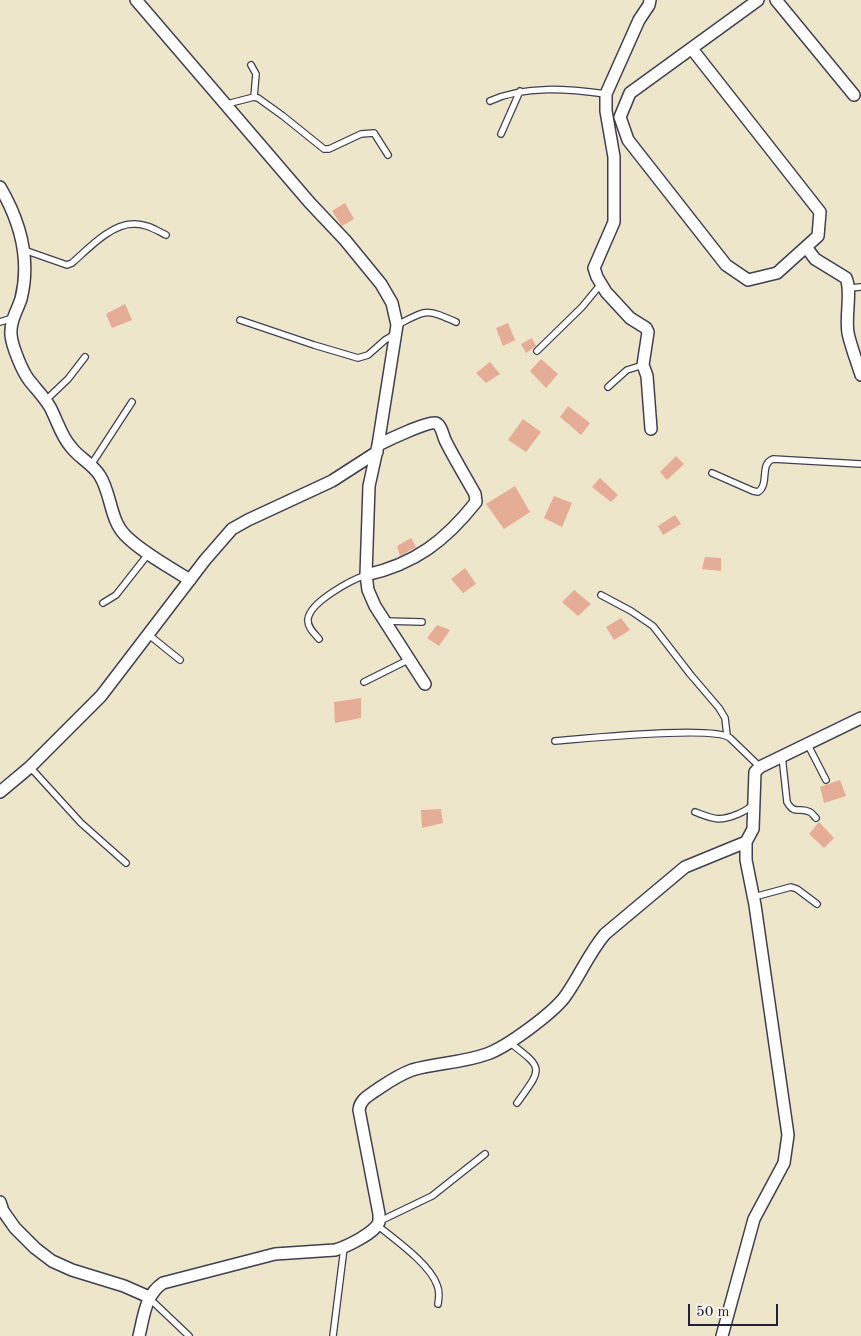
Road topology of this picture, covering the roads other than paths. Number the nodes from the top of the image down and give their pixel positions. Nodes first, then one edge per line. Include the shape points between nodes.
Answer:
1 (136, 0) edge
2 (650, 0) edge
3 (758, 0) edge
4 (776, 0) edge
5 (692, 48) junction
6 (251, 65) dead end
7 (520, 91) junction
8 (606, 94) junction
9 (854, 95) dead end
10 (254, 97) junction
11 (490, 101) dead end
12 (227, 104) junction
13 (501, 134) dead end
14 (388, 155) dead end
15 (0, 187) edge
16 (166, 235) dead end
17 (806, 247) junction
18 (24, 250) junction
19 (601, 284) junction
20 (861, 287) edge
21 (849, 288) junction
22 (13, 318) junction
23 (240, 320) dead end
24 (0, 322) edge
25 (456, 322) dead end
26 (396, 329) junction
27 (537, 351) dead end
28 (85, 357) dead end
29 (859, 359) edge
30 (643, 365) junction
31 (861, 375) edge
32 (608, 387) dead end
33 (46, 400) junction
34 (132, 402) dead end
35 (651, 429) dead end
36 (378, 448) junction
37 (861, 464) edge
38 (91, 465) junction
39 (712, 473) dead end
40 (149, 553) junction
41 (366, 574) junction
42 (190, 580) junction
43 (601, 595) dead end
44 (103, 603) dead end
45 (385, 621) junction
46 (422, 622) dead end
47 (149, 635) junction
48 (319, 639) dead end
49 (410, 659) junction
50 (180, 660) dead end
51 (364, 682) dead end
52 (425, 684) dead end
53 (861, 718) edge
54 (727, 735) junction
55 (556, 741) dead end
56 (808, 745) junction
57 (782, 756) junction
58 (30, 767) junction
59 (760, 767) junction
60 (826, 780) dead end
61 (0, 792) edge
62 (753, 803) junction
63 (695, 812) dead end
64 (816, 818) dead end
65 (746, 842) junction
66 (126, 863) dead end
67 (754, 897) junction
68 (817, 904) dead end
69 (509, 1042) junction
70 (517, 1103) dead end
71 (485, 1154) dead end
72 (0, 1202) edge
73 (378, 1223) junction
74 (344, 1248) junction
75 (149, 1297) junction
76 (438, 1304) dead end
77 (139, 1336) edge
78 (189, 1336) edge
79 (333, 1336) edge
80 (722, 1336) edge

1 - 12 street
2 - 8 street
3 - 5 street
4 - 9 street
5 - 17 street via 820,212 818,236
5 - 17 street via 630,93 620,116 628,140 726,265 748,280 777,273
6 - 10 lane via 256,74
7 - 8 lane
7 - 11 lane
7 - 13 lane
8 - 19 street via 614,157 614,222 594,268
10 - 12 lane
10 - 14 lane via 324,149 369,132 378,137
12 - 26 street via 382,284 392,303
15 - 18 street via 20,230
16 - 18 lane via 146,225 119,227 67,265
17 - 21 street via 815,259 846,278
18 - 22 street via 25,278
19 - 27 lane
19 - 30 street via 630,318 646,328 648,337
20 - 21 lane
21 - 29 street via 848,334
22 - 24 lane
22 - 33 street via 11,338 23,369
23 - 26 lane via 358,358 368,355
25 - 26 lane via 425,312
26 - 36 street
28 - 33 lane
29 - 31 street
30 - 32 lane via 627,370
30 - 35 street via 647,376
33 - 38 street via 72,449
34 - 38 lane
36 - 41 street via 369,486
36 - 41 street via 417,428 436,423 475,494 476,502 436,544 412,559
36 - 42 street via 332,481 238,525 224,537
37 - 39 lane via 769,460 764,486 758,492
38 - 40 street via 102,478 123,533
40 - 42 street
40 - 44 lane via 116,595
41 - 45 street via 368,590
41 - 48 lane via 347,583 314,607 308,621
42 - 47 street
43 - 54 lane via 652,626 719,708 725,718
45 - 46 lane
45 - 49 street
47 - 50 lane
47 - 58 street via 101,696
49 - 51 lane
49 - 52 street
53 - 56 street
54 - 55 lane via 683,732
54 - 59 lane
56 - 57 street
56 - 60 lane
57 - 59 street
57 - 64 lane via 787,802 794,811 809,812
58 - 61 street
58 - 66 lane via 80,822
59 - 62 street via 755,772
62 - 63 lane via 749,809 726,819 717,820
62 - 65 street via 753,830
65 - 67 street via 746,860
65 - 69 street via 685,867 604,934 551,1012
67 - 68 lane via 791,887
67 - 80 street via 788,1135 784,1163 754,1219
69 - 70 lane via 530,1058 537,1074
69 - 73 street via 485,1054 399,1075 359,1104 380,1214
71 - 73 lane via 432,1196
72 - 75 street via 14,1228 52,1261
73 - 74 street
73 - 76 lane via 434,1279 439,1292
74 - 75 street via 275,1254 163,1283
74 - 79 lane
75 - 77 street
75 - 78 lane

